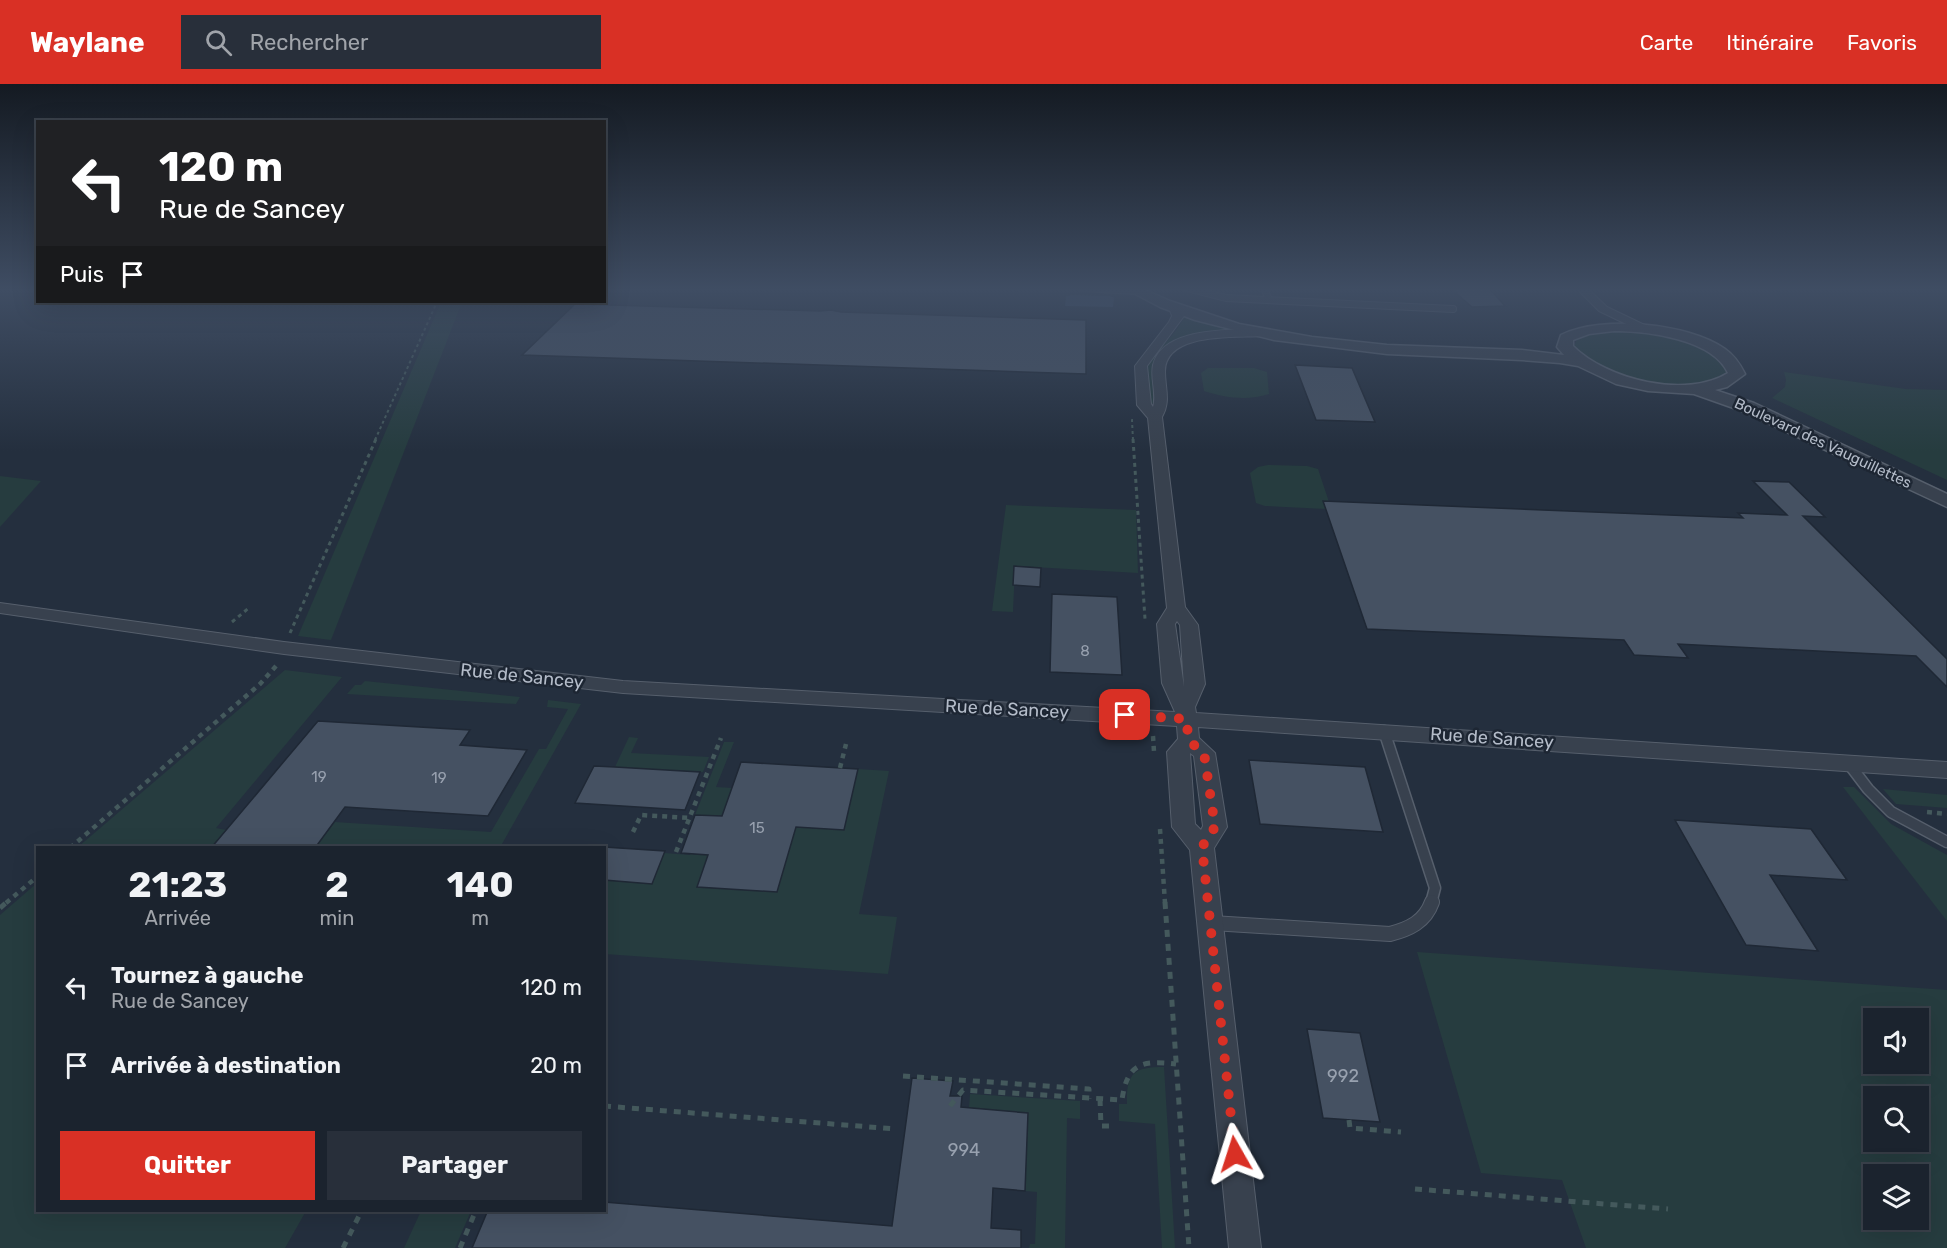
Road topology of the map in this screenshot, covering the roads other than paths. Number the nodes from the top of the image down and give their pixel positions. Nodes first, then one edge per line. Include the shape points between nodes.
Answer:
1 (1159, 342) edge
2 (1183, 342) edge
3 (1326, 342) edge
4 (1378, 342) edge
5 (1566, 342) edge
6 (1696, 342) edge
7 (1565, 347) junction
8 (1579, 363) junction
9 (1729, 383) junction
10 (1697, 389) junction
11 (1155, 419) junction
12 (1947, 492) edge
13 (1947, 501) edge
14 (0, 608) edge
15 (1187, 722) junction
16 (1383, 731) junction
17 (1847, 762) junction
18 (1947, 771) edge
19 (1947, 842) edge
20 (1210, 923) junction
21 (1245, 1248) edge

1 - 11 street via 1142,363 1144,405
2 - 11 street via 1161,356 1158,365 1162,406
3 - 8 street via 1539,356
4 - 7 street via 1518,350
5 - 7 street
6 - 9 street via 1735,364 1737,375
7 - 8 street
8 - 10 street via 1637,383
9 - 10 street
9 - 12 street, Boulevard des Vauguillettes via 1761,405
10 - 13 street, Boulevard des Vauguillettes via 1748,407
11 - 15 street via 1176,608 1166,624 1172,683
14 - 15 street, Rue de Sancey via 284,648 623,687 1156,717
15 - 16 street, Rue de Sancey
15 - 20 street via 1178,752 1184,827 1202,847
16 - 17 street, Rue de Sancey
16 - 20 lane via 1435,888 1432,905 1423,919 1407,930 1390,934
17 - 18 street, Rue de Sancey
17 - 19 lane via 1891,812
20 - 21 street

